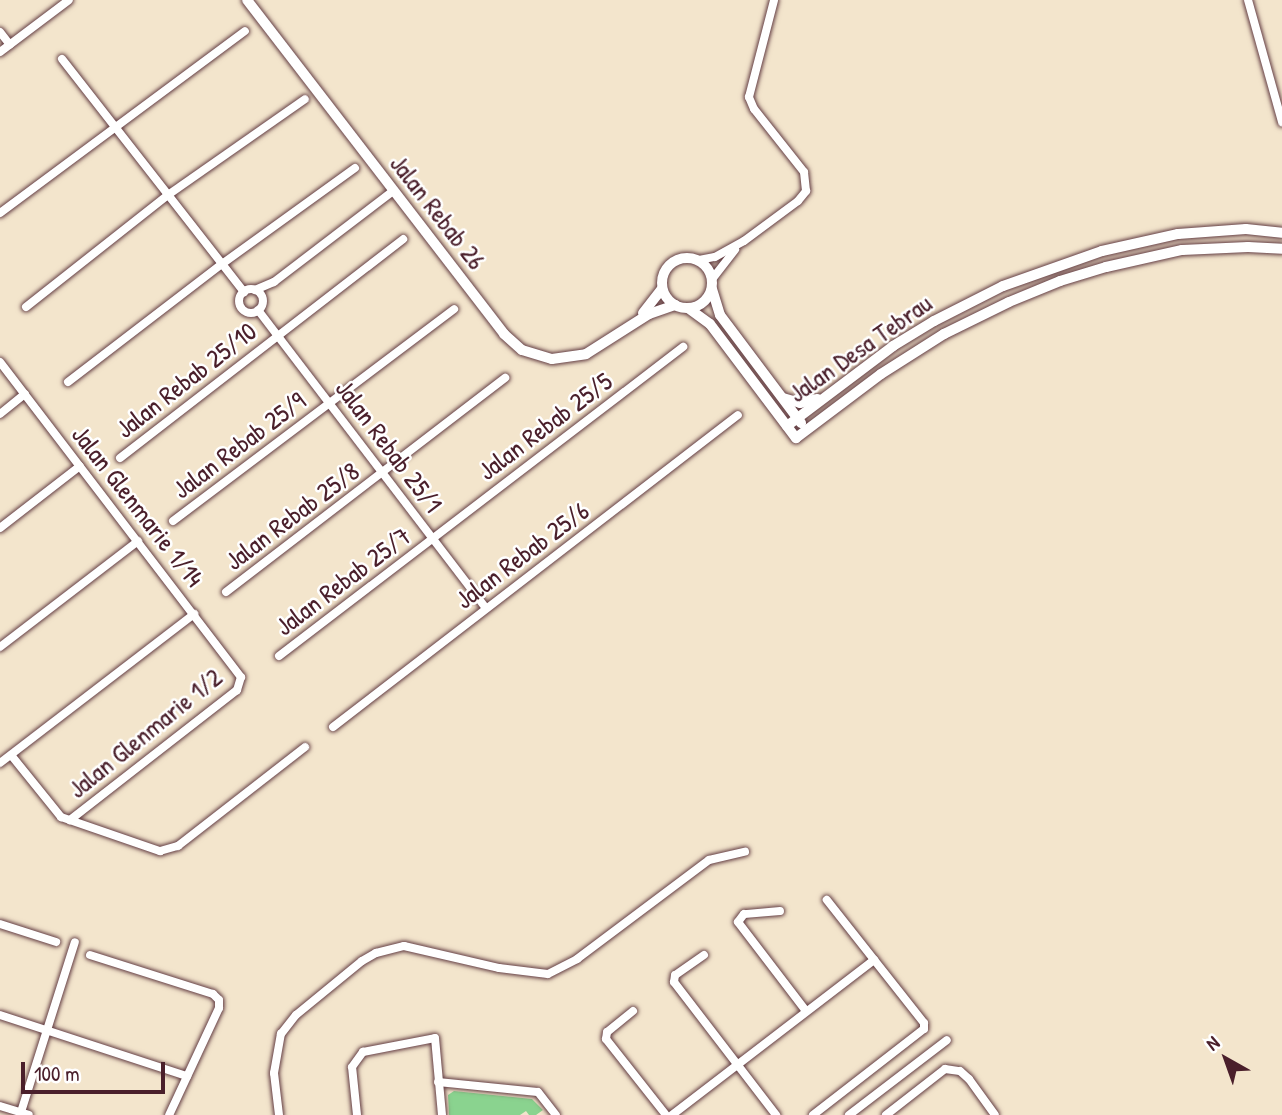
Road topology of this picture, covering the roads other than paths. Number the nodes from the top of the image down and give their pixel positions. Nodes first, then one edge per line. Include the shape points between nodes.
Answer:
1 (69, 0) edge
2 (247, 0) edge
3 (774, 0) edge
4 (1248, 0) edge
5 (245, 30) dead end
6 (0, 32) edge
7 (10, 45) junction
8 (0, 52) edge
9 (62, 59) dead end
10 (305, 99) dead end
11 (1282, 122) edge
12 (114, 126) junction
13 (355, 168) dead end
14 (393, 191) junction
15 (168, 195) junction
16 (0, 213) edge
17 (1282, 225) edge
18 (1264, 230) junction
19 (1282, 233) edge
20 (403, 239) dead end
21 (744, 241) junction
22 (1282, 249) edge
23 (699, 260) junction
24 (222, 264) junction
25 (274, 282) junction
26 (712, 284) junction
27 (662, 289) junction
28 (255, 290) junction
29 (244, 292) junction
30 (263, 299) junction
31 (675, 305) junction
32 (26, 307) dead end
33 (688, 308) junction
34 (454, 309) dead end
35 (258, 310) junction
36 (634, 323) junction
37 (278, 335) junction
38 (683, 347) dead end
39 (0, 362) edge
40 (505, 378) dead end
41 (68, 382) dead end
42 (25, 394) junction
43 (781, 396) junction
44 (827, 396) junction
45 (331, 402) junction
46 (0, 414) edge
47 (738, 415) dead end
48 (797, 419) junction
49 (787, 426) junction
50 (806, 430) junction
51 (120, 458) dead end
52 (80, 466) junction
53 (383, 472) junction
54 (173, 521) dead end
55 (0, 528) edge
56 (432, 539) junction
57 (138, 541) junction
58 (226, 592) dead end
59 (486, 608) junction
60 (194, 614) junction
61 (0, 647) edge
62 (279, 656) dead end
63 (241, 677) joint
64 (333, 727) dead end
65 (305, 747) dead end
66 (11, 755) junction
67 (0, 763) edge
68 (70, 820) junction
69 (746, 852) dead end
70 (827, 900) dead end
71 (780, 911) dead end
72 (0, 924) edge
73 (56, 942) dead end
74 (75, 942) dead end
75 (704, 954) dead end
76 (90, 955) dead end
77 (874, 960) junction
78 (633, 1011) dead end
79 (806, 1011) junction
80 (0, 1014) edge
81 (48, 1031) junction
82 (947, 1040) dead end
83 (737, 1064) junction
84 (187, 1076) junction
85 (438, 1082) junction
86 (0, 1105) edge
87 (25, 1114) edge
88 (169, 1115) edge
89 (279, 1115) edge
90 (357, 1115) edge
91 (442, 1115) edge
92 (556, 1115) edge
93 (666, 1115) edge
94 (672, 1115) edge
95 (776, 1115) edge
96 (813, 1115) edge
97 (849, 1115) edge
98 (886, 1115) edge
99 (995, 1115) edge

1 - 7 street
2 - 14 street, Jalan Rebab 26
3 - 21 street via 749,97 804,172 807,186 799,201
4 - 11 street
5 - 12 street
6 - 7 street
7 - 8 street
9 - 12 street
10 - 15 street
12 - 15 street
12 - 16 street
13 - 24 street
14 - 25 street
14 - 36 street, Jalan Rebab 26 via 522,351 542,358 574,358
15 - 24 street
15 - 32 street
17 - 18 street
18 - 19 street, Jalan Desa Tebrau
18 - 44 street, Jalan Desa Tebrau via 1178,234 1045,270 934,321
20 - 37 street, Jalan Rebab 25/10
21 - 23 street
21 - 26 street via 721,263
22 - 50 street, Jalan Desa Tebrau via 1182,250 1060,281 944,334
23 - 26 street via 708,267
23 - 27 street via 682,258 672,263 662,277
24 - 29 street
24 - 41 street
25 - 28 street
25 - 30 street
26 - 33 street via 700,305
26 - 43 street via 720,315
27 - 31 street
27 - 36 street, Jalan Rebab 26
28 - 29 street
28 - 30 street
29 - 35 street via 241,307 251,313
30 - 35 street
31 - 33 street
31 - 36 street, Jalan Rebab 26
33 - 49 street via 710,324
34 - 45 street, Jalan Rebab 25/9
35 - 37 street, Jalan Rebab 25/1
37 - 45 street, Jalan Rebab 25/1
37 - 51 street, Jalan Rebab 25/10
38 - 56 street, Jalan Rebab 25/5
39 - 42 street, Jalan Glenmarie 1/14
40 - 53 street, Jalan Rebab 25/8
42 - 46 street
42 - 52 street, Jalan Glenmarie 1/14
43 - 44 street via 807,403
43 - 48 street
44 - 48 street, Jalan Desa Tebrau
45 - 53 street, Jalan Rebab 25/1
45 - 54 street, Jalan Rebab 25/9
47 - 59 street, Jalan Rebab 25/6
48 - 49 street, Jalan Desa Tebrau
48 - 50 street
49 - 50 street, Jalan Desa Tebrau via 796,438
52 - 55 street
52 - 57 street, Jalan Glenmarie 1/14
53 - 56 street, Jalan Rebab 25/1
53 - 58 street, Jalan Rebab 25/8
56 - 59 street, Jalan Rebab 25/1
56 - 62 street, Jalan Rebab 25/7
57 - 60 street, Jalan Glenmarie 1/14
57 - 61 street
59 - 64 street, Jalan Rebab 25/6
60 - 63 street, Jalan Glenmarie 1/14
60 - 66 street
63 - 68 street, Jalan Glenmarie 1/2 via 237,690
65 - 68 street via 178,846 160,851
66 - 67 street
66 - 68 street via 55,810
69 - 89 street via 709,860 577,960 548,974 404,946 376,953 296,1015 281,1034 274,1073
70 - 77 street
71 - 79 street via 744,915 738,922
72 - 73 street
74 - 81 street
75 - 83 street via 675,975 674,982
76 - 84 street via 213,994 219,1000
77 - 79 street
77 - 96 street via 924,1029
78 - 93 street via 607,1032 606,1039
79 - 83 street
80 - 81 street
81 - 84 street
81 - 87 street
82 - 97 street
83 - 94 street
83 - 95 street
84 - 88 street
85 - 90 street via 435,1038 363,1052 352,1067
85 - 91 street
85 - 92 street via 538,1092
86 - 87 street
98 - 99 street via 946,1069 960,1071

